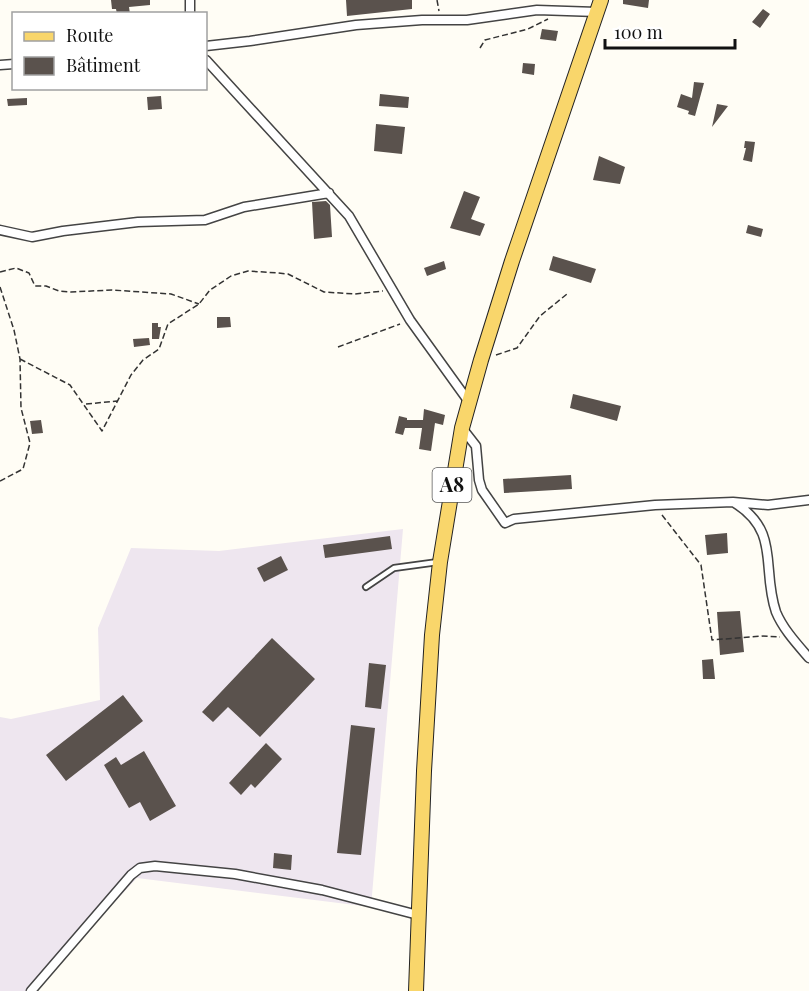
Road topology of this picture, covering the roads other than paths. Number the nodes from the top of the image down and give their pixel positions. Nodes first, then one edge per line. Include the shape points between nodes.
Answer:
1 (599, 6) edge
2 (207, 46) edge
3 (207, 61) edge
4 (329, 193) junction
5 (0, 230) edge
6 (469, 403) junction
7 (462, 428) junction
8 (809, 500) edge
9 (733, 502) junction
10 (440, 561) junction
11 (366, 587) dead end
12 (809, 658) edge
13 (418, 915) junction
14 (31, 991) edge
15 (416, 991) edge

1 - 2 street via 467,20 348,26
1 - 6 main road, A8 via 522,231
3 - 4 street
4 - 5 street via 244,207 205,220 138,222 32,237
4 - 6 street via 349,216 410,320
6 - 7 main road, A8
7 - 9 street via 476,446 482,490 505,523 655,505
7 - 10 main road, A8
8 - 9 street via 768,505
9 - 12 street via 762,529 777,615
10 - 11 lane via 394,568
10 - 13 main road, A8 via 432,635
13 - 14 street via 283,881 165,867 143,868 131,875
13 - 15 main road, A8

